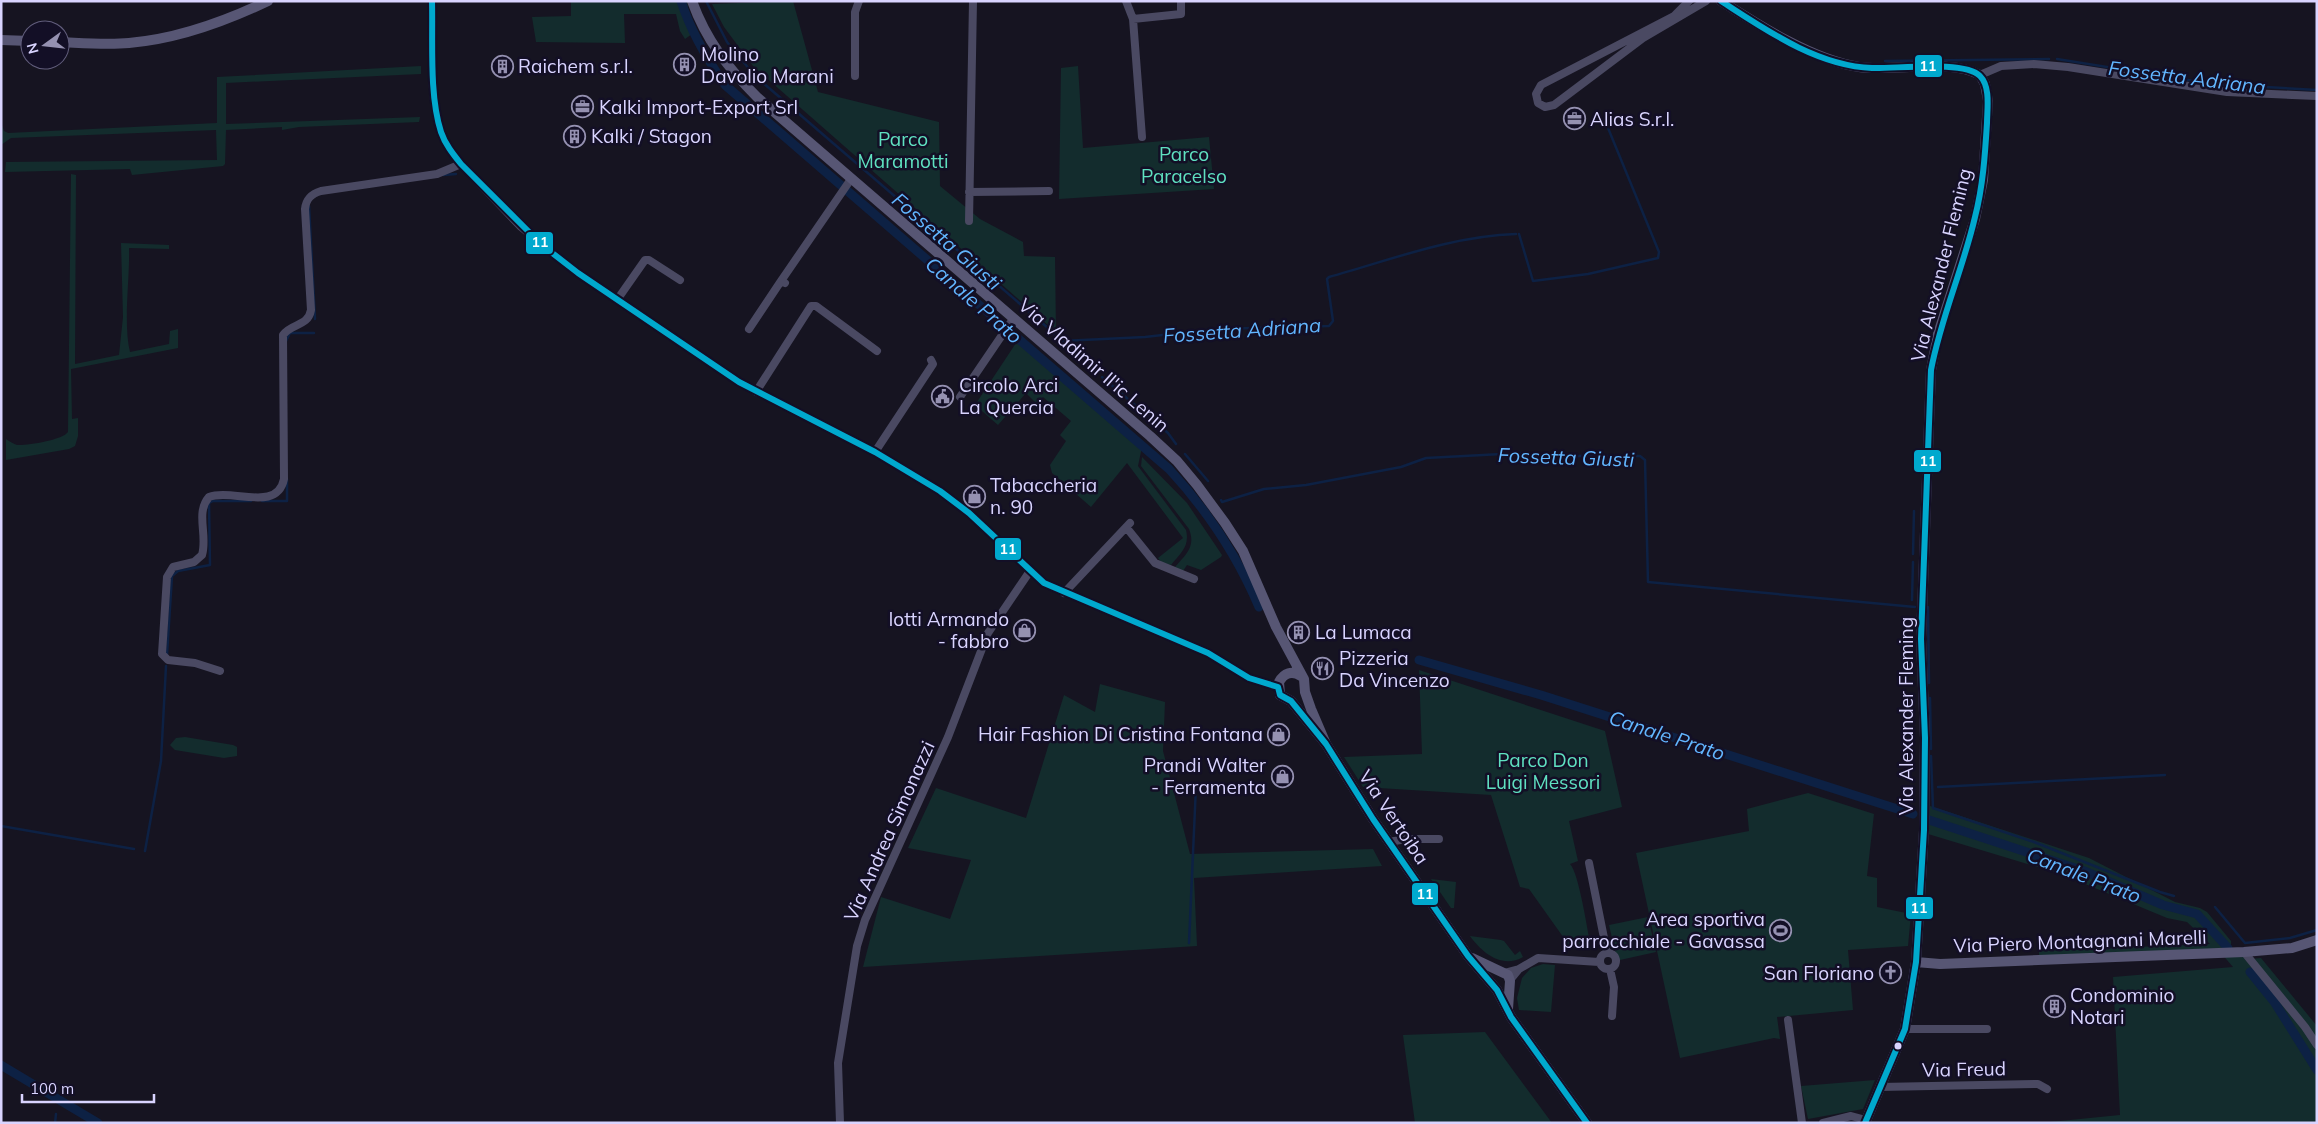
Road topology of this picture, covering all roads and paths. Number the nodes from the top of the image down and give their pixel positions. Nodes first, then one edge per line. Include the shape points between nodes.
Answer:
1 (268, 1) edge
2 (432, 1) edge
3 (692, 1) edge
4 (860, 1) edge
5 (973, 1) edge
6 (1126, 1) edge
7 (1181, 1) edge
8 (1689, 1) edge
9 (1706, 1) edge
10 (1721, 1) edge
11 (1133, 19) junction
12 (1, 40) edge
13 (20, 41) edge
14 (70, 42) edge
15 (1980, 74) junction
16 (855, 76) dead end
17 (2317, 96) edge
18 (1142, 137) dead end
19 (461, 164) junction
20 (846, 185) junction
21 (1049, 191) dead end
22 (969, 192) junction
23 (969, 222) dead end
24 (680, 280) dead end
25 (617, 300) junction
26 (1011, 323) junction
27 (749, 329) dead end
28 (877, 351) dead end
29 (931, 360) dead end
30 (756, 392) junction
31 (960, 397) dead end
32 (874, 452) junction
33 (1030, 571) junction
34 (1194, 579) dead end
35 (1064, 593) junction
36 (1284, 643) junction
37 (220, 671) dead end
38 (1284, 675) junction
39 (1301, 676) junction
40 (1278, 687) junction
41 (1306, 692) junction
42 (1291, 701) junction
43 (1326, 744) junction
44 (1439, 839) dead end
45 (1389, 842) junction
46 (1589, 863) dead end
47 (2317, 940) edge
48 (2244, 952) junction
49 (1608, 953) junction
50 (1468, 956) junction
51 (1600, 962) junction
52 (1916, 962) junction
53 (1610, 969) junction
54 (1506, 977) junction
55 (1494, 987) junction
56 (1612, 1016) dead end
57 (1511, 1017) junction
58 (1788, 1020) dead end
59 (1905, 1029) junction
60 (1988, 1029) dead end
61 (2317, 1045) edge
62 (1880, 1087) junction
63 (2047, 1089) dead end
64 (1866, 1121) edge
65 (840, 1123) edge
66 (1586, 1123) edge
67 (1802, 1123) edge
68 (1823, 1123) edge

1 - 14 street via 196,30 148,41
2 - 19 street via 438,122 450,150
3 - 20 street, Via Vladimir Il'ic Lenin via 709,39 736,76
4 - 16 street via 855,12
5 - 22 street
6 - 11 street
7 - 11 street via 1180,14
8 - 9 street via 1674,16 1541,85 1536,94 1538,103 1545,107 1554,105 1643,38
10 - 15 street via 1808,50 1844,64 1880,68 1964,68
11 - 18 street
12 - 13 street
15 - 17 street via 2001,66 2034,64 2227,92
15 - 52 street, Via Alexander Fleming via 1988,101 1983,180 1975,219 1938,334 1931,370 1921,639 1924,821
19 - 25 street via 542,245
19 - 37 street via 437,174 321,191 306,201 311,310 306,322 283,335 283,486 276,494 267,497 209,497 202,510 202,554 194,562 173,567 166,577 161,649 164,658
20 - 26 street, Via Vladimir Il'ic Lenin
20 - 27 street
21 - 22 street
22 - 23 street
24 - 25 street via 645,260
25 - 30 street
26 - 31 street
26 - 36 street, Via Vladimir Il'ic Lenin via 1150,436 1188,473 1216,508 1243,551
28 - 30 street via 816,306 811,306
29 - 32 street via 933,364
30 - 32 street
32 - 33 street via 934,487 969,513
33 - 35 street
33 - 65 street, Via Andrea Simonazzi via 988,633 948,737 865,920 857,946 838,1064
34 - 35 street via 1155,563 1128,525
35 - 40 street via 1208,653 1249,678
36 - 38 street, Via Vladimir Il'ic Lenin
36 - 39 street, Via Vladimir Il'ic Lenin
38 - 39 street via 1293,672
38 - 40 street, Via Vladimir Il'ic Lenin
39 - 41 street, Via Vladimir Il'ic Lenin
40 - 42 street via 1283,698
41 - 42 street via 1300,699
41 - 43 street, Via Vladimir Il'ic Lenin
42 - 43 street
43 - 45 street, Via Vertoiba
44 - 45 street via 1406,838
45 - 50 street, Via Vertoiba
46 - 49 street
47 - 48 street, Via Piero Montagnani Marelli via 2292,948
48 - 52 street, Via Piero Montagnani Marelli via 1940,964
48 - 61 street
49 - 51 street via 1602,955
49 - 53 street via 1616,959
50 - 54 street
50 - 55 street, Via Vertoiba
51 - 53 street via 1604,969
51 - 54 street via 1538,958
52 - 59 street, Via Alexander Fleming
53 - 56 street via 1614,987
54 - 55 street via 1504,990
54 - 55 street via 1494,975
54 - 57 street
55 - 57 street, Via Vertoiba
57 - 66 street
58 - 67 street
59 - 60 street
59 - 62 street, Via Alexander Fleming
62 - 63 street, Via Freud via 2038,1084
62 - 64 street, Via Alexander Fleming
64 - 68 street via 1851,1116

